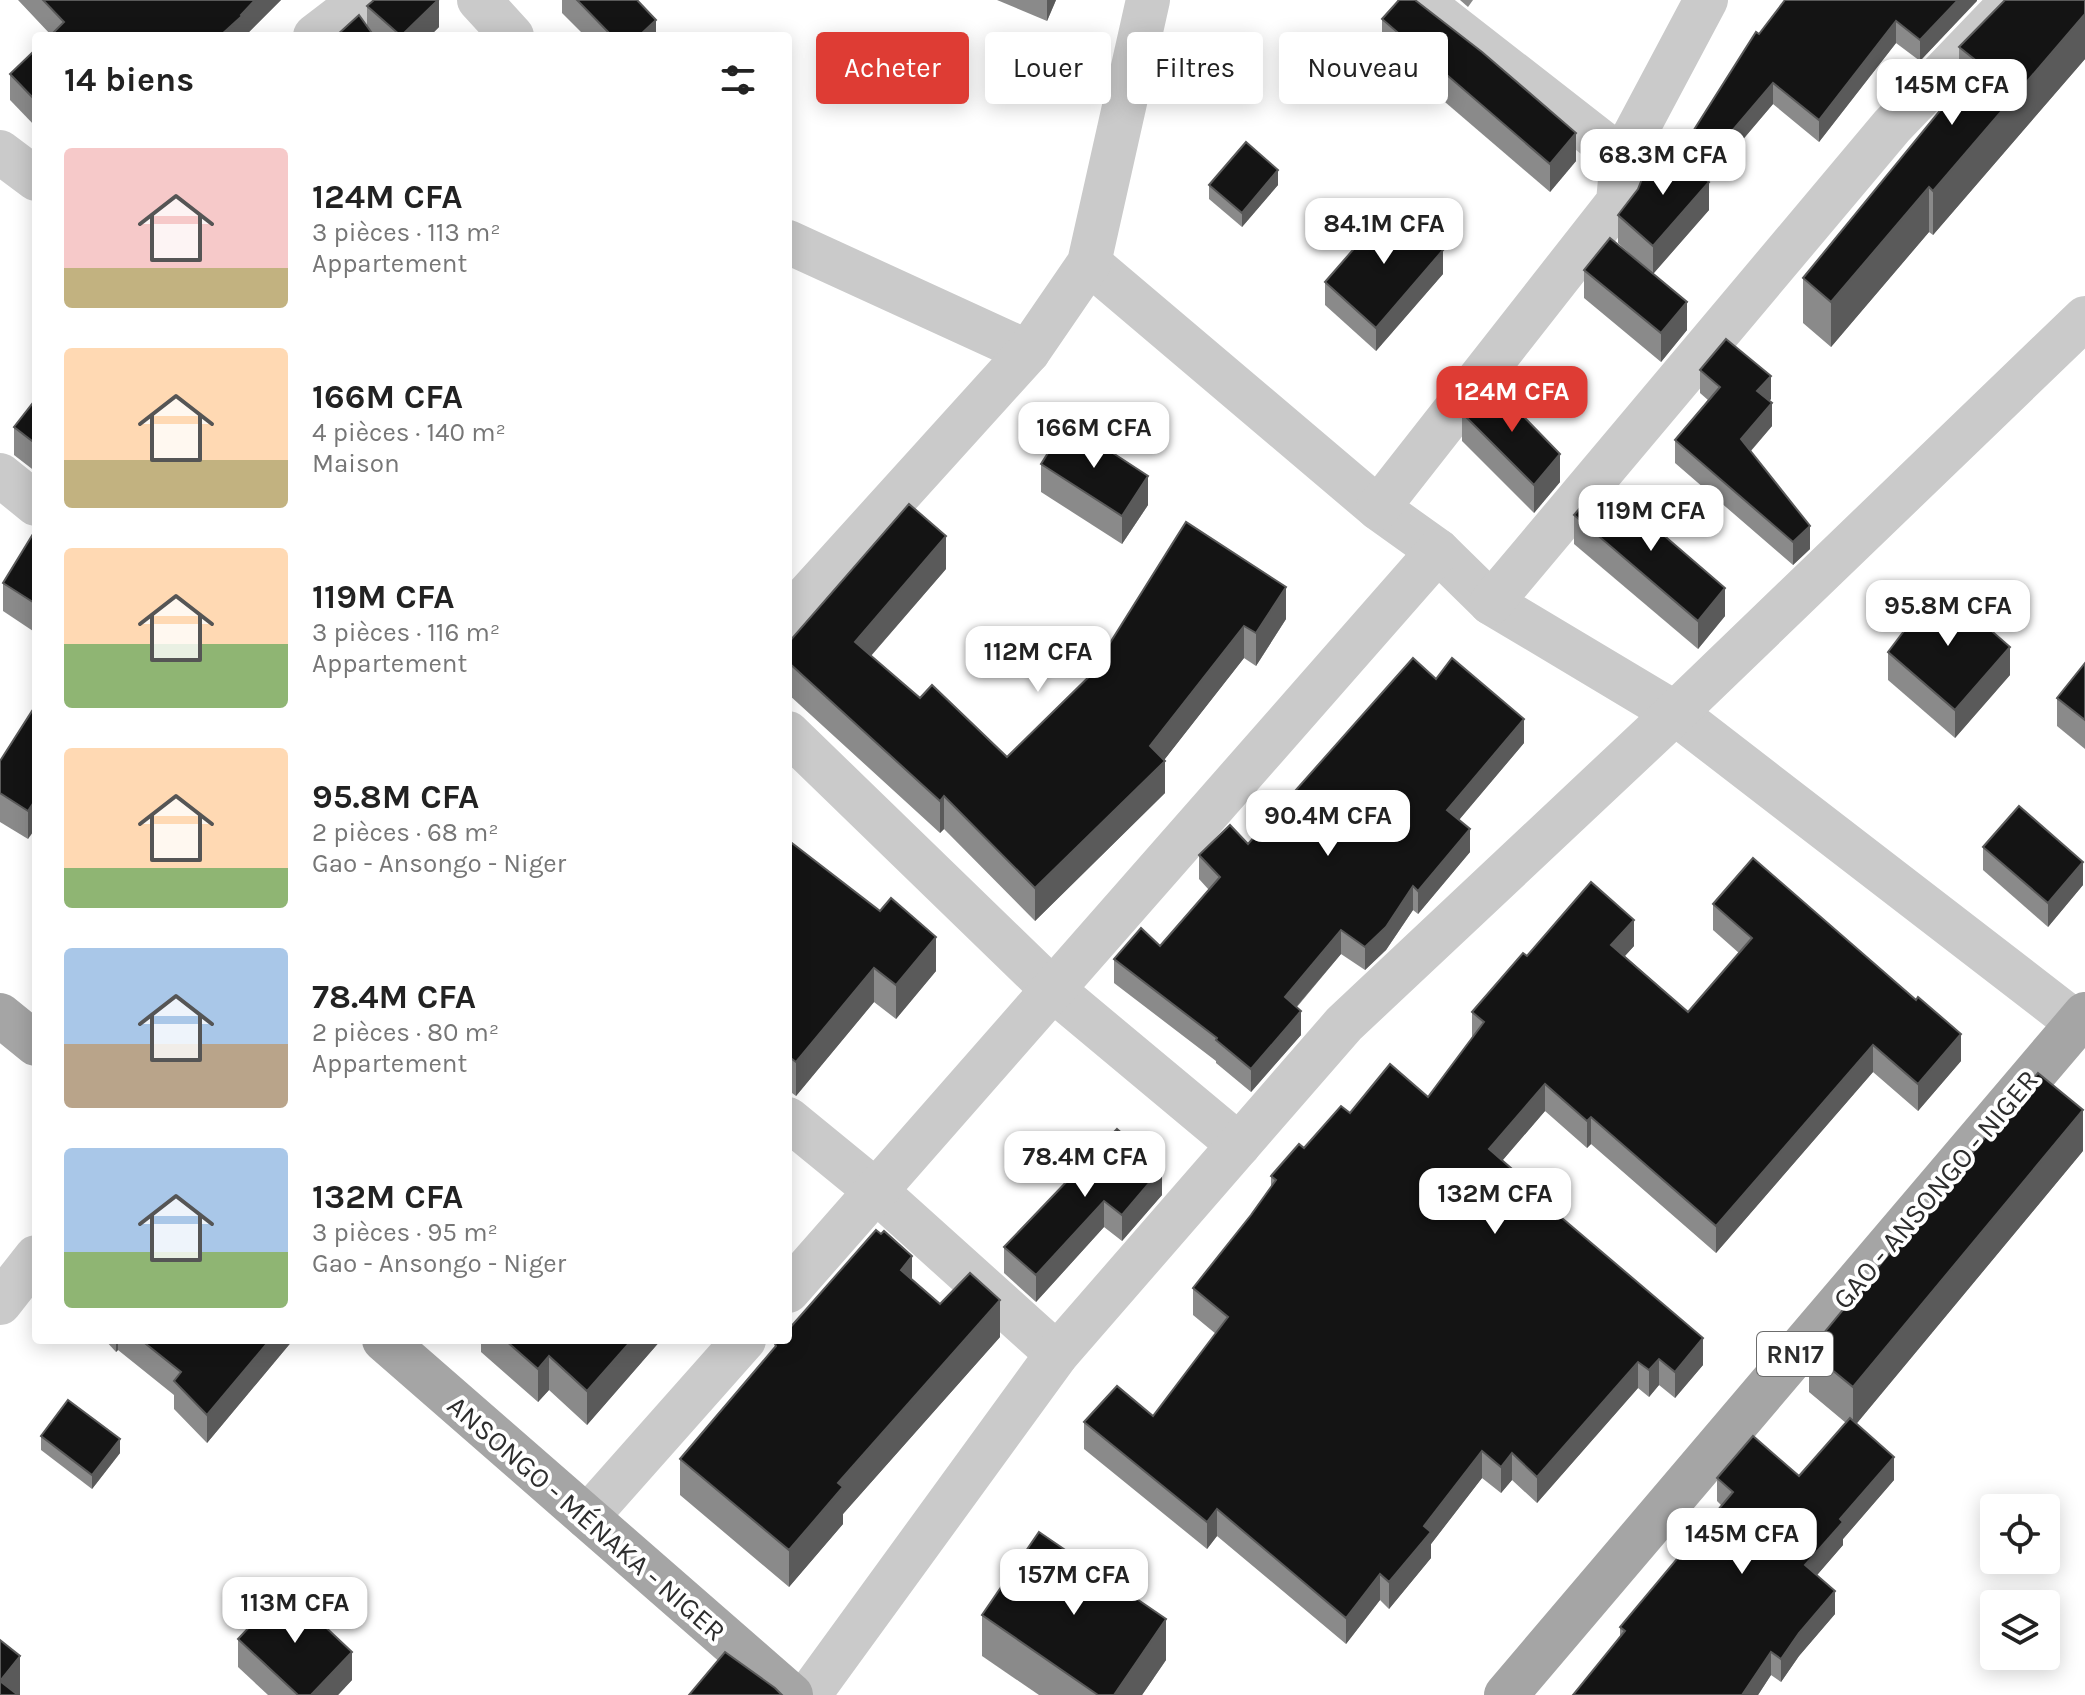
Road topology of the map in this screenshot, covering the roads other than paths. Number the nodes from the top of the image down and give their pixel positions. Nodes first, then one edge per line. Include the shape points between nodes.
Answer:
1 (362, 0) edge
2 (479, 0) edge
3 (1148, 0) edge
4 (1419, 0) edge
5 (1706, 0) edge
6 (2013, 0) edge
7 (320, 32) edge
8 (508, 32) edge
9 (0, 152) edge
10 (1622, 158) junction
11 (32, 176) edge
12 (792, 244) edge
13 (1089, 263) junction
14 (2085, 318) edge
15 (1028, 352) junction
16 (0, 475) edge
17 (32, 501) edge
18 (1378, 508) junction
19 (1438, 551) junction
20 (1491, 603) junction
21 (792, 613) edge
22 (1675, 713) junction
23 (792, 737) edge
24 (1052, 989) junction
25 (0, 1015) edge
26 (2081, 1018) edge
27 (32, 1041) edge
28 (792, 1122) edge
29 (1239, 1145) junction
30 (876, 1191) junction
31 (32, 1262) edge
32 (792, 1286) edge
33 (0, 1303) edge
34 (389, 1344) edge
35 (740, 1344) edge
36 (1057, 1354) junction
37 (587, 1517) junction
38 (791, 1695) edge
39 (809, 1695) edge
40 (1506, 1695) edge

1 - 7 street
2 - 8 street
3 - 13 street
4 - 10 street
5 - 10 street
6 - 20 street via 1892,126
9 - 11 street
10 - 18 street via 1618,202
12 - 15 street
13 - 15 street
13 - 18 street
14 - 22 street
15 - 21 street
16 - 17 street
18 - 19 street
19 - 20 street
19 - 24 street
20 - 22 street
22 - 26 street
22 - 29 street via 1344,1024
23 - 24 street
24 - 29 street
24 - 30 street
25 - 27 main road
26 - 40 main road, GAO - ANSONGO - NIGER / RN17
28 - 30 street
29 - 36 street
30 - 32 street
30 - 36 street
31 - 33 street
34 - 37 main road, ANSONGO - MÉNAKA - NIGER
35 - 37 street
36 - 39 street
37 - 38 main road, ANSONGO - MÉNAKA - NIGER

